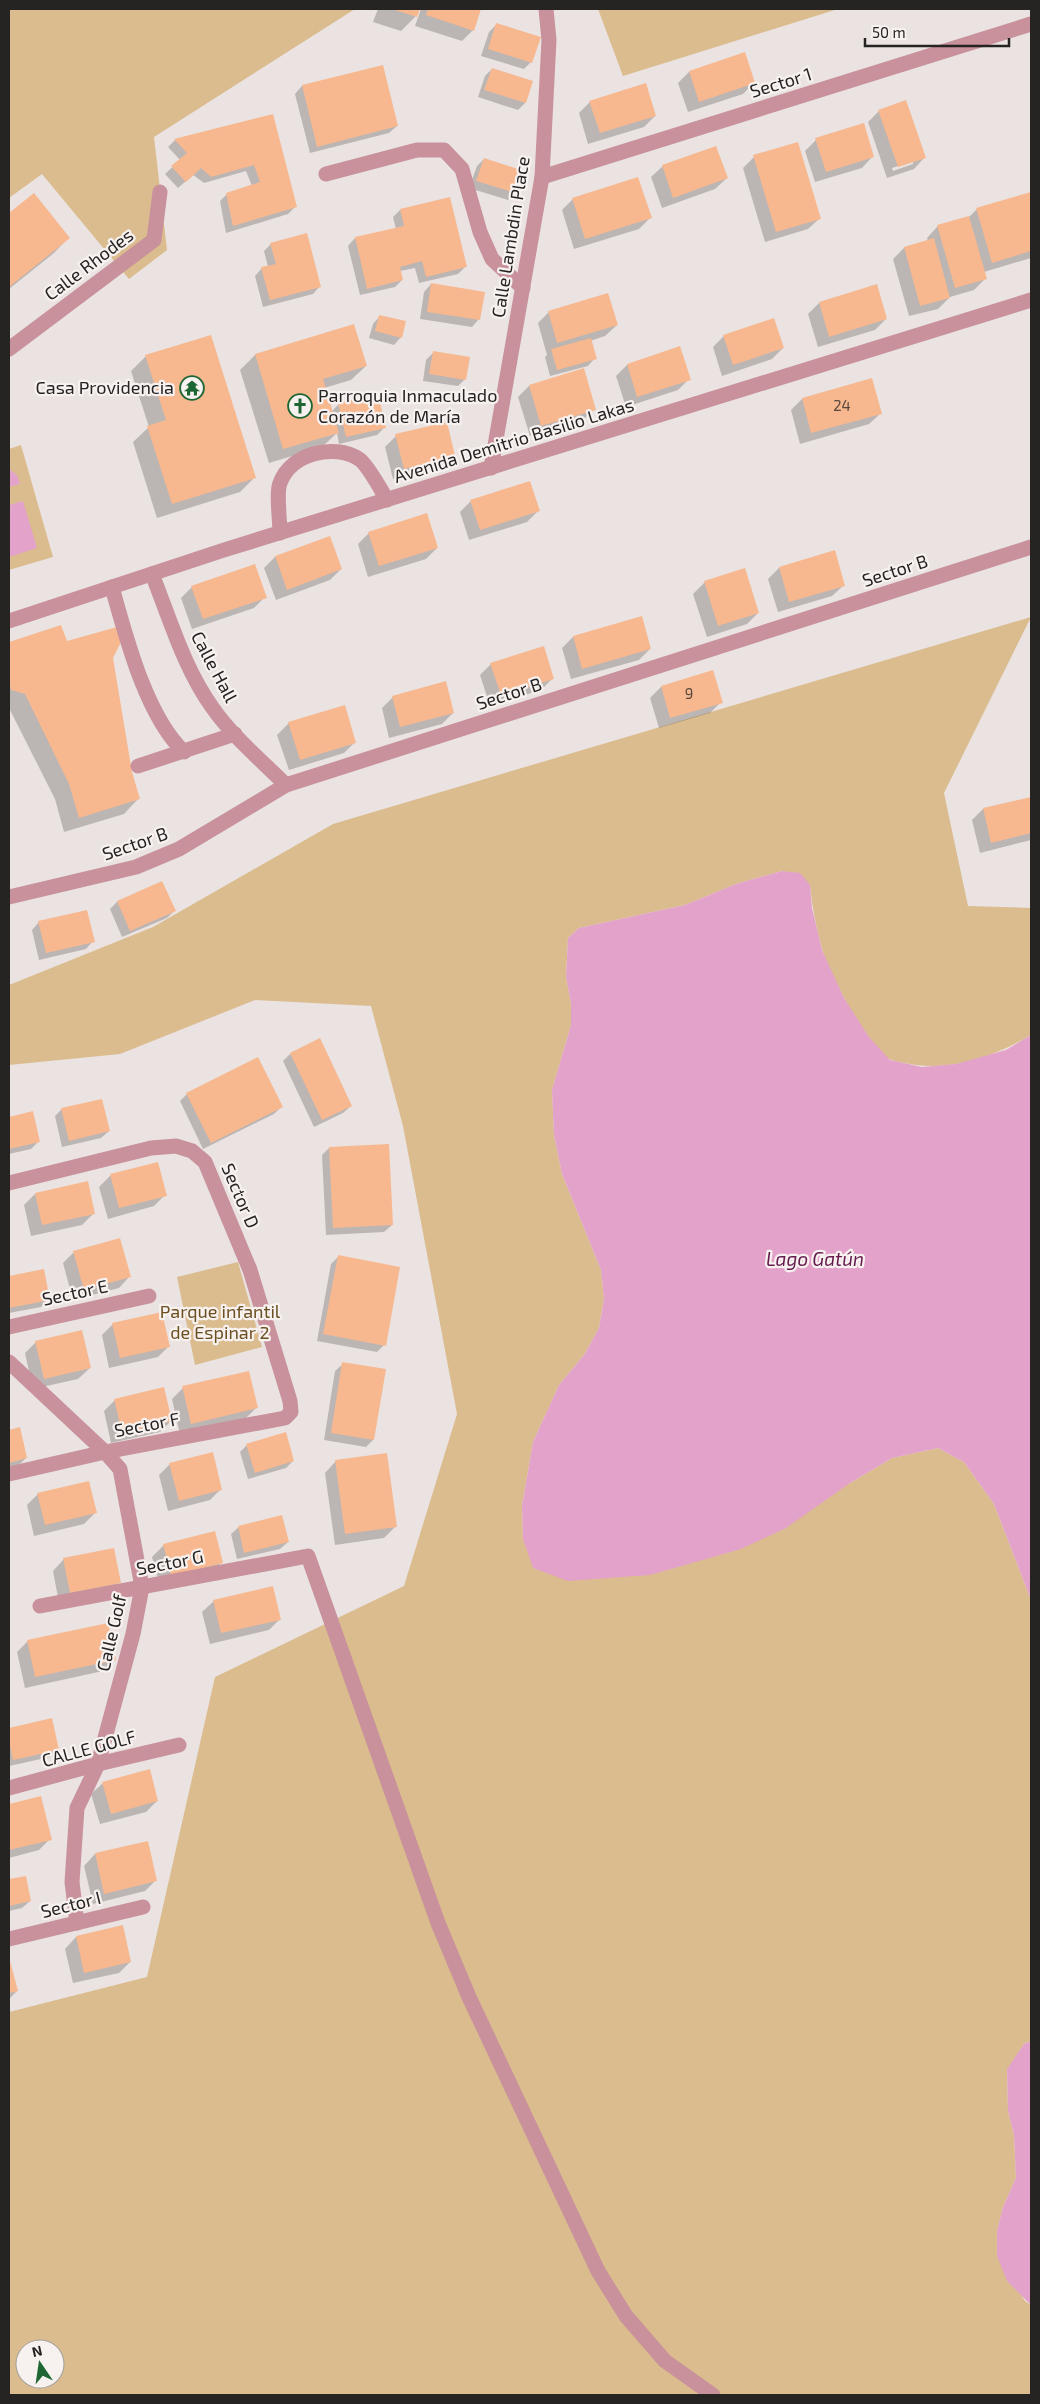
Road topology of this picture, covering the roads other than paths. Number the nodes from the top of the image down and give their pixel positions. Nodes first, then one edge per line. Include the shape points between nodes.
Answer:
1 (546, 9) edge
2 (1031, 24) edge
3 (326, 174) dead end
4 (542, 177) junction
5 (160, 192) dead end
6 (523, 288) junction
7 (1031, 300) edge
8 (9, 349) edge
9 (491, 468) junction
10 (387, 500) junction
11 (280, 533) junction
12 (1031, 547) edge
13 (152, 574) junction
14 (112, 587) junction
15 (9, 621) edge
16 (235, 734) junction
17 (184, 752) junction
18 (138, 766) dead end
19 (286, 784) junction
20 (9, 897) edge
21 (9, 1183) edge
22 (149, 1296) dead end
23 (9, 1327) edge
24 (9, 1362) edge
25 (291, 1412) joint
26 (105, 1452) junction
27 (9, 1474) edge
28 (142, 1587) junction
29 (40, 1606) dead end
30 (179, 1745) dead end
31 (98, 1764) junction
32 (9, 1788) edge
33 (143, 1907) dead end
34 (77, 1923) junction
35 (9, 1939) edge
36 (714, 2395) edge

1 - 4 street, Calle Lambdin Place via 550,40
2 - 4 street, Sector 1
3 - 6 street via 417,150 444,150 462,169 480,232 492,259
4 - 6 street, Calle Lambdin Place
5 - 8 street, Calle Rhodes via 154,240
6 - 9 street, Calle Lambdin Place
7 - 9 street, Avenida Demitrio Basilio Lakas
9 - 10 street, Avenida Demitrio Basilio Lakas
10 - 11 street, Avenida Demitrio Basilio Lakas
10 - 11 street via 360,459 340,451 315,453 293,464 280,483
11 - 13 street, Avenida Demitrio Basilio Lakas
12 - 19 street, Sector B
13 - 14 street, Avenida Demitrio Basilio Lakas
13 - 16 street, Calle Hall via 198,686 220,719
14 - 15 street, Avenida Demitrio Basilio Lakas
14 - 17 street via 151,706 172,741
16 - 17 street
16 - 19 street, Calle Hall
17 - 18 street
19 - 20 street, Sector B via 179,849 136,867
21 - 25 street, Sector D via 151,1148 176,1146 192,1151 205,1162 250,1270
22 - 23 street, Sector E
24 - 26 street, Calle Golf
25 - 26 street, Sector F via 285,1418
26 - 27 street, Sector F
26 - 28 street, Calle Golf via 120,1470
28 - 29 street, Sector G
28 - 31 street, Calle Golf via 133,1634
28 - 36 street, Sector G via 308,1556 438,1923 469,1997 598,2271 626,2316 665,2361
30 - 31 street, CALLE GOLF
31 - 32 street, CALLE GOLF
31 - 34 street, Calle Golf via 77,1808 72,1882
33 - 34 street, Sector I
34 - 35 street, Sector I

